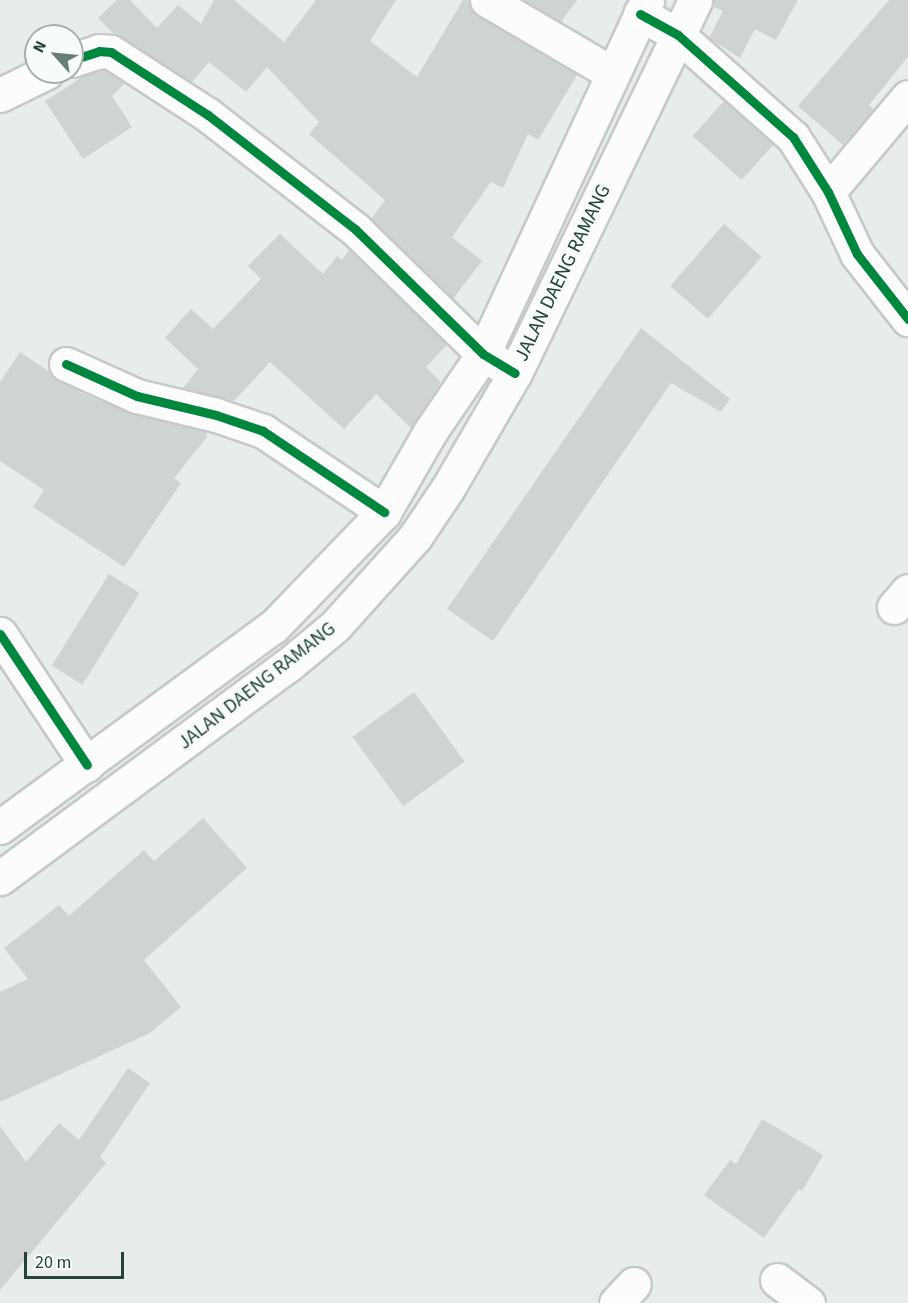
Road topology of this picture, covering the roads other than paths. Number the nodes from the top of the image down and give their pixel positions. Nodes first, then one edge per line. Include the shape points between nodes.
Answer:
1 (487, 0) edge
2 (695, 0) edge
3 (644, 7) edge
4 (678, 35) junction
5 (84, 56) edge
6 (614, 74) junction
7 (24, 83) edge
8 (0, 95) edge
9 (908, 97) edge
10 (828, 192) junction
11 (908, 319) edge
12 (483, 354) junction
13 (66, 364) dead end
14 (515, 373) junction
15 (384, 512) junction
16 (415, 537) junction
17 (0, 634) edge
18 (87, 765) junction
19 (0, 827) edge
20 (0, 878) edge
21 (777, 1280) dead end
22 (808, 1303) edge

1 - 6 main road
2 - 4 main road, JALAN DAENG RAMANG
3 - 4 main road
3 - 6 main road, JALAN DAENG RAMANG
4 - 10 main road via 792,137
4 - 14 main road, JALAN DAENG RAMANG
5 - 12 main road via 111,52 208,115 355,230
6 - 12 main road, JALAN DAENG RAMANG
7 - 8 main road
9 - 10 main road
10 - 11 main road via 857,254
12 - 14 main road
12 - 15 main road, JALAN DAENG RAMANG via 429,432
13 - 15 main road via 137,396 216,415 263,432
14 - 16 main road, JALAN DAENG RAMANG
15 - 16 main road
15 - 18 main road, JALAN DAENG RAMANG via 274,626
16 - 20 main road, JALAN DAENG RAMANG via 335,626 287,666
17 - 18 main road
18 - 19 main road, JALAN DAENG RAMANG
21 - 22 main road

